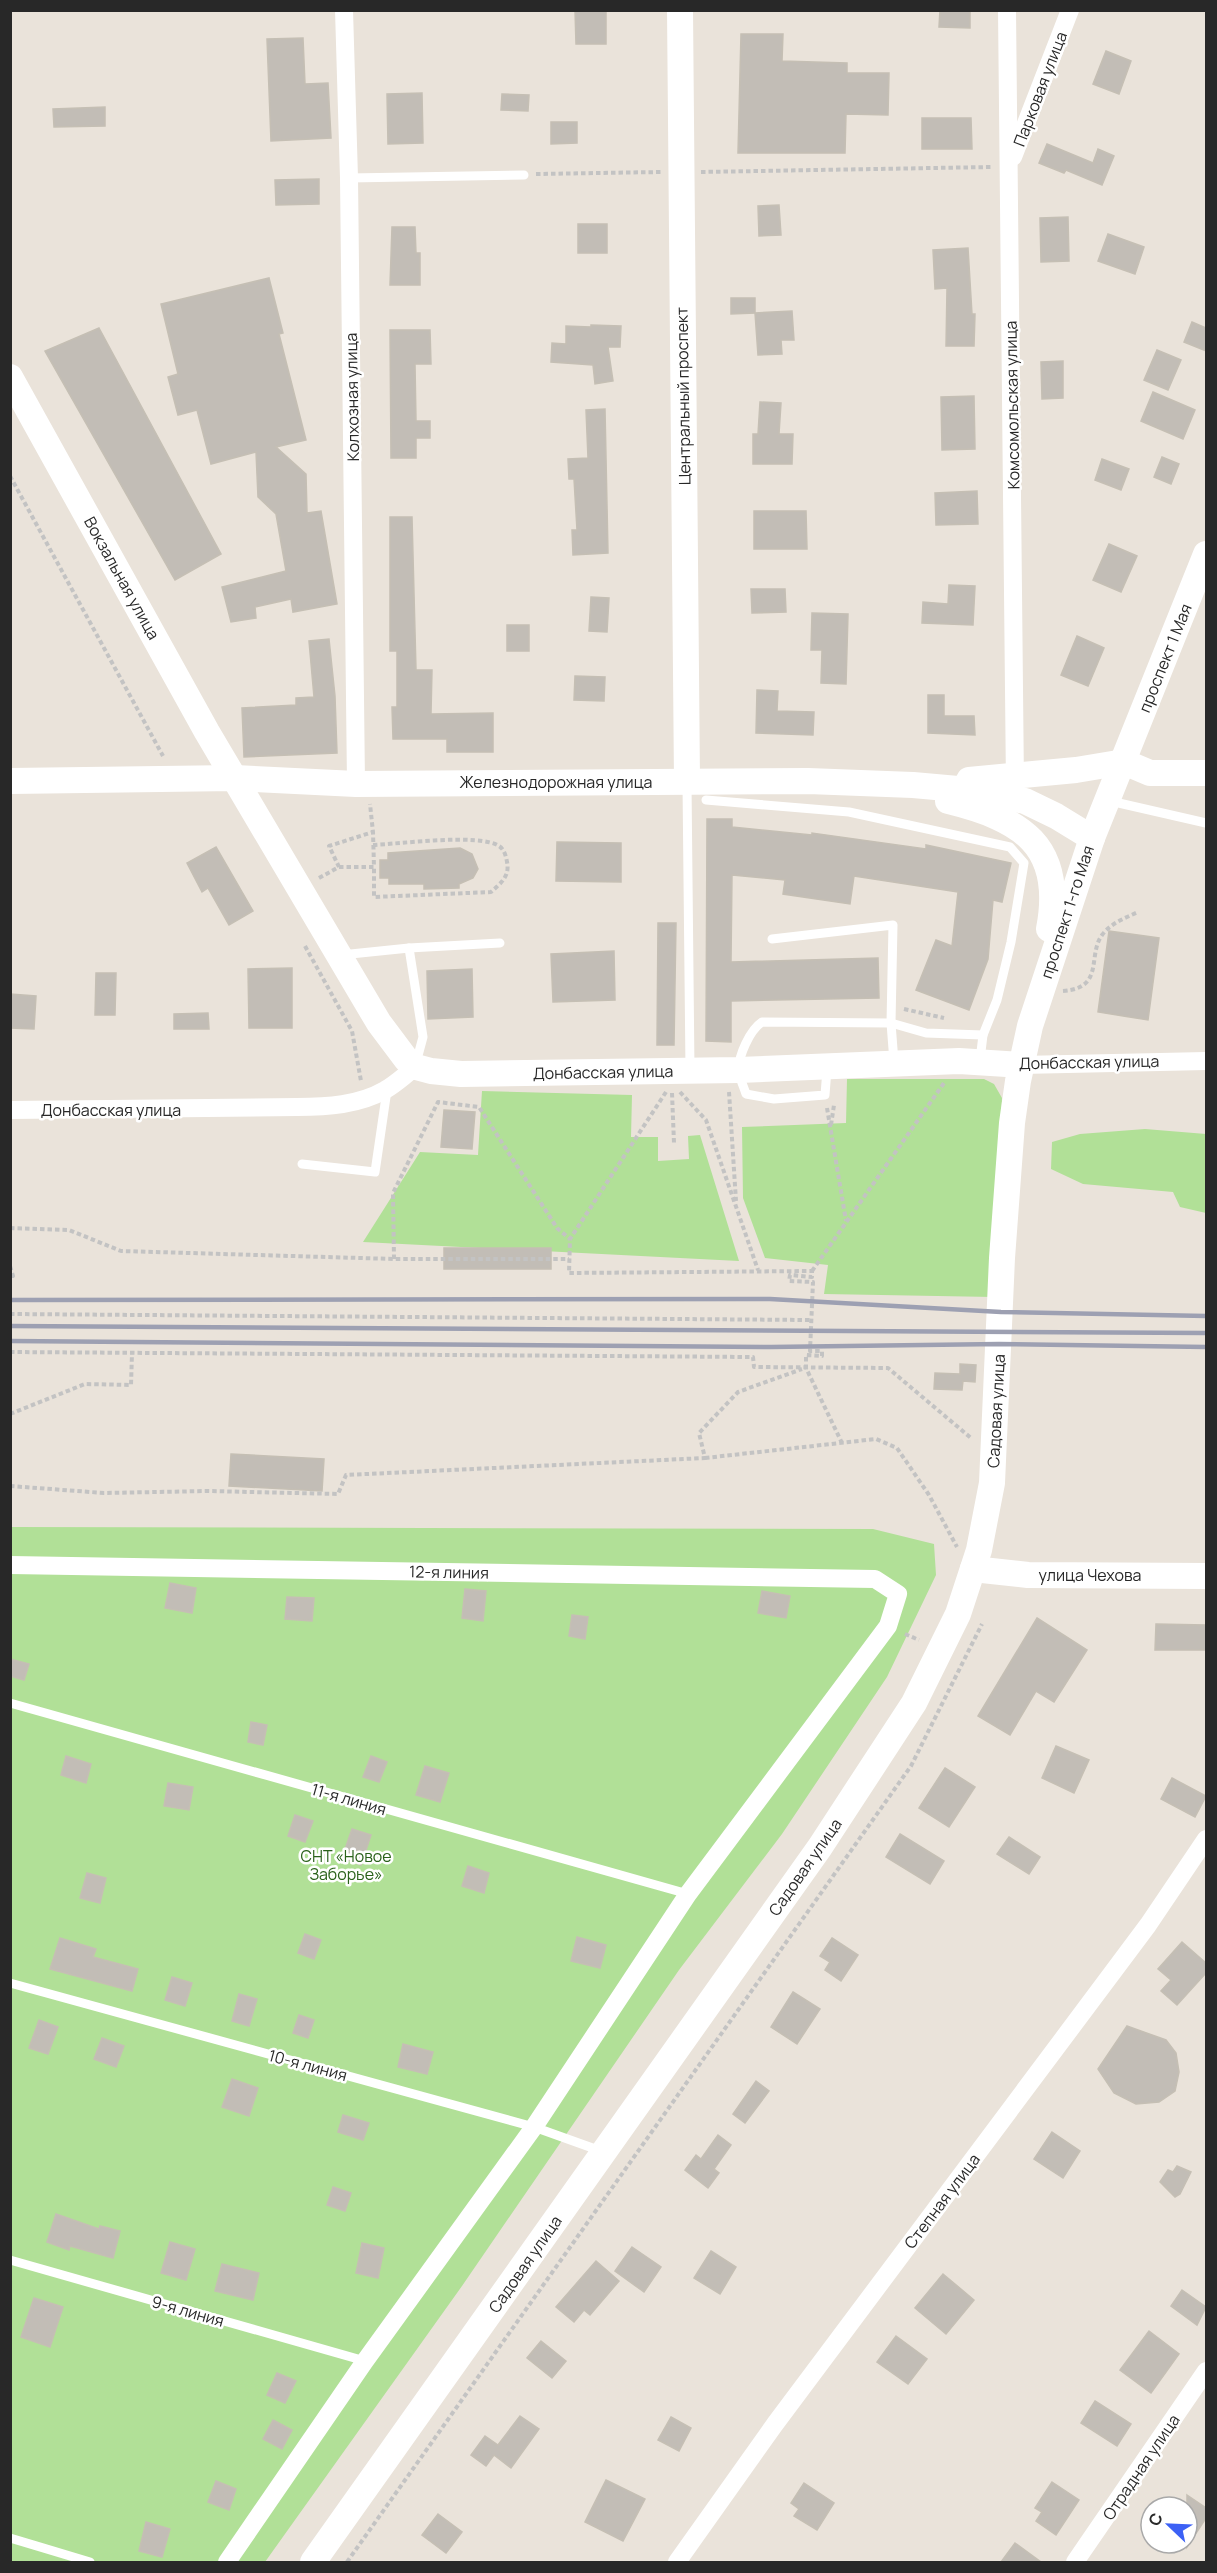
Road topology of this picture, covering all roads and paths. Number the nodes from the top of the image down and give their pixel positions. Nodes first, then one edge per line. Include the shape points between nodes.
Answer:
1 (344, 10) edge
2 (680, 10) edge
3 (1007, 10) edge
4 (1070, 10) edge
5 (1010, 167) junction
6 (680, 172) junction
7 (524, 175) joint
8 (349, 177) junction
9 (10, 377) edge
10 (10, 476) edge
11 (1206, 554) edge
12 (1124, 762) junction
13 (1206, 773) edge
14 (175, 778) junction
15 (235, 778) junction
16 (10, 781) edge
17 (687, 782) junction
18 (860, 783) junction
19 (1015, 788) junction
20 (363, 793) junction
21 (706, 800) dead end
22 (1107, 801) junction
23 (1206, 823) edge
24 (373, 832) junction
25 (1092, 838) junction
26 (373, 845) junction
27 (339, 867) junction
28 (374, 867) junction
29 (316, 880) dead end
30 (1138, 912) dead end
31 (772, 939) dead end
32 (301, 940) dead end
33 (500, 943) dead end
34 (409, 948) junction
35 (339, 955) junction
36 (1040, 993) junction
37 (891, 1023) junction
38 (1030, 1026) junction
39 (983, 1035) junction
40 (970, 1061) junction
41 (1206, 1061) edge
42 (894, 1065) junction
43 (1021, 1065) junction
44 (416, 1067) junction
45 (828, 1067) junction
46 (733, 1070) junction
47 (678, 1075) junction
48 (387, 1090) junction
49 (825, 1095) junction
50 (363, 1100) junction
51 (10, 1110) edge
52 (674, 1143) dead end
53 (302, 1164) dead end
54 (736, 1208) junction
55 (846, 1221) junction
56 (10, 1228) edge
57 (570, 1239) junction
58 (394, 1259) junction
59 (569, 1259) junction
60 (10, 1266) edge
61 (758, 1270) junction
62 (812, 1271) junction
63 (10, 1276) edge
64 (10, 1314) edge
65 (811, 1320) junction
66 (10, 1352) edge
67 (132, 1353) junction
68 (806, 1368) junction
69 (10, 1414) edge
70 (842, 1443) junction
71 (979, 1444) dead end
72 (705, 1458) junction
73 (10, 1486) edge
74 (960, 1536) dead end
75 (957, 1546) junction
76 (963, 1563) junction
77 (10, 1565) edge
78 (1206, 1576) edge
79 (982, 1624) dead end
80 (888, 1626) junction
81 (922, 1632) dead end
82 (10, 1703) edge
83 (1206, 1839) edge
84 (688, 1894) junction
85 (10, 1983) edge
86 (534, 2127) junction
87 (603, 2152) junction
88 (10, 2260) edge
89 (365, 2361) junction
90 (1206, 2371) edge
91 (10, 2538) edge
92 (90, 2562) edge
93 (227, 2562) edge
94 (313, 2562) edge
95 (347, 2562) edge
96 (677, 2562) edge
97 (1076, 2562) edge

1 - 8 street, Колхозная улица
2 - 6 main road, Центральный проспект
3 - 5 street, Комсомольская улица
4 - 5 street, Парковая улица
5 - 6 path
5 - 19 street, Комсомольская улица
6 - 7 path
6 - 17 main road, Центральный проспект
7 - 8 lane
8 - 20 street, Колхозная улица
9 - 15 main road, Вокзальная улица
10 - 14 path
11 - 12 main road, проспект 1 Мая
12 - 13 main road via 1150,773
12 - 19 main road
12 - 22 main road, проспект 1-го Мая
14 - 15 main road, Железнодорожная улица
14 - 16 main road, Железнодорожная улица
15 - 20 main road, Железнодорожная улица
15 - 35 main road, Вокзальная улица
17 - 18 main road, Железнодорожная улица
17 - 20 main road, Железнодорожная улица
17 - 47 lane
18 - 19 main road, Железнодорожная улица via 969,790
18 - 38 main road via 979,809 1015,826 1037,845 1050,874 1053,893
19 - 25 main road, Железнодорожная улица
20 - 24 path
21 - 39 lane via 849,812 1010,847 1024,863 999,993
22 - 23 lane
22 - 25 main road, проспект 1-го Мая
24 - 26 path
24 - 27 path via 328,846
25 - 36 main road, проспект 1-го Мая
26 - 28 path
26 - 28 path via 481,840 500,846 509,870 504,881 491,892 374,897
27 - 28 path
27 - 29 path
30 - 36 path via 1114,923 1101,936 1091,977 1075,990
31 - 37 lane via 893,925
32 - 50 path via 352,1031
33 - 34 lane
34 - 35 lane
34 - 44 lane via 423,1037
35 - 44 main road, Вокзальная улица via 379,1023
36 - 38 main road, проспект 1-го Мая
37 - 39 lane via 926,1033
37 - 42 lane
37 - 46 lane via 762,1022 756,1026
38 - 43 main road, проспект 1-го Мая
39 - 40 lane
40 - 42 main road, Донбасская улица
40 - 43 main road, Донбасская улица
40 - 55 path
41 - 43 street, Донбасская улица
42 - 45 main road, Донбасская улица
43 - 76 main road, Садовая улица via 1012,1123 1002,1258 992,1483 986,1525
44 - 47 main road, Донбасская улица via 461,1074
44 - 48 street, Донбасская улица
45 - 46 main road, Донбасская улица
45 - 49 lane
46 - 47 main road, Донбасская улица
46 - 49 lane via 746,1094 774,1099
46 - 54 path
47 - 52 path
47 - 54 path via 706,1120
47 - 57 path
48 - 50 street, Донбасская улица
48 - 53 lane via 375,1172
49 - 55 path
50 - 51 street, Донбасская улица via 308,1107
54 - 61 path
55 - 62 path
56 - 58 path via 69,1230 121,1251
57 - 58 path via 557,1228 479,1107 438,1102 393,1193
57 - 59 path
58 - 59 path
59 - 61 path via 569,1273
60 - 63 path
61 - 62 path
62 - 65 path via 812,1277 790,1275 789,1281 813,1282
64 - 65 path
65 - 68 path via 810,1351 822,1351 822,1356 806,1355
66 - 67 path
67 - 68 path via 753,1357 754,1367
67 - 69 path via 131,1385 85,1384
68 - 70 path
68 - 71 path via 888,1368
68 - 72 path via 738,1392 699,1433
70 - 72 path
70 - 75 path via 876,1439 897,1448
72 - 73 path via 346,1475 338,1494 104,1493
74 - 75 path
75 - 76 path
76 - 78 main road, улица Чехова via 1028,1575
76 - 87 main road, Садовая улица via 958,1614 935,1664 888,1746
77 - 80 street, 12-я линия via 875,1579 898,1594
79 - 95 path via 911,1766
80 - 81 path via 918,1642
80 - 84 street
82 - 84 lane, 11-я линия
83 - 96 street, Степная улица via 1148,1925 775,2424
84 - 86 street
85 - 86 lane, 10-я линия
86 - 87 lane, 10-я линия
86 - 89 street
87 - 94 main road, Садовая улица
88 - 89 lane, 9-я линия
89 - 93 street
90 - 97 street, Отрадная улица
91 - 92 lane

